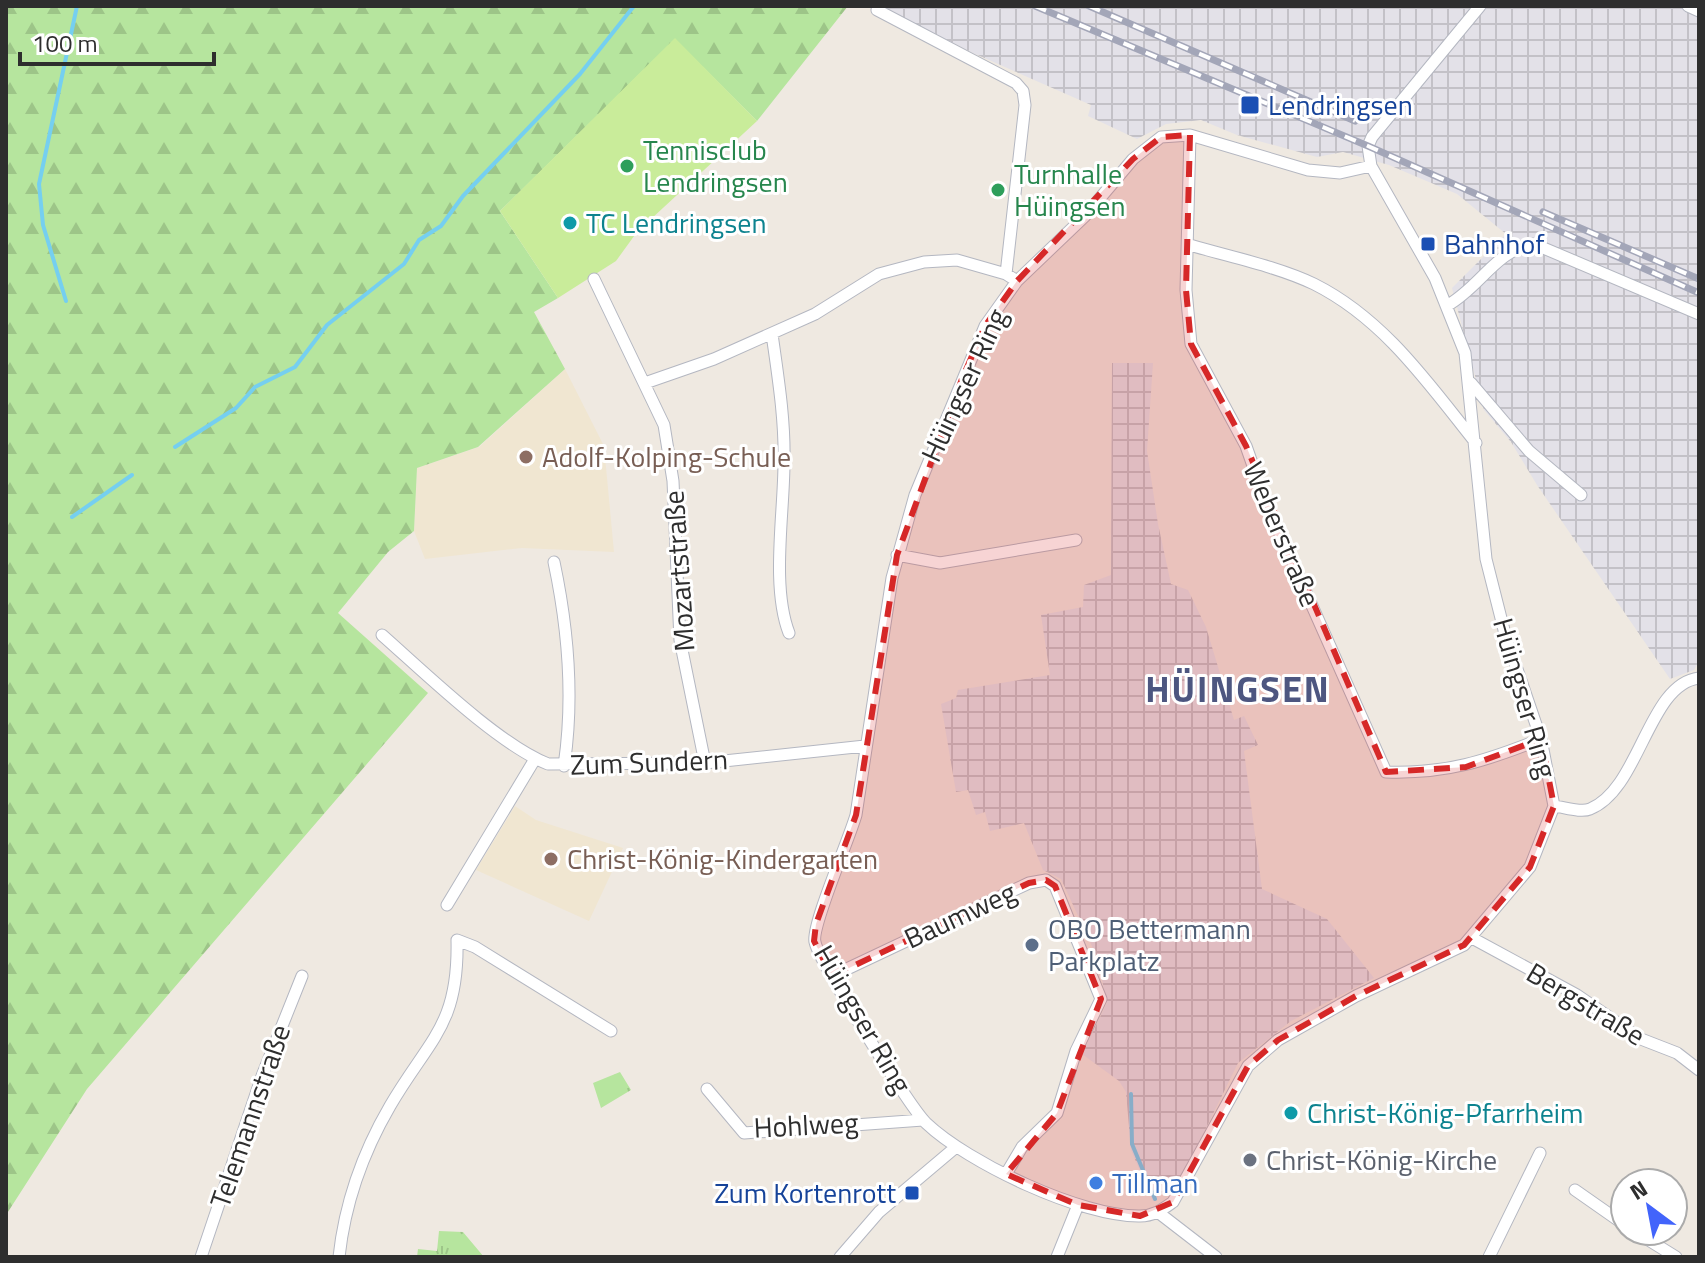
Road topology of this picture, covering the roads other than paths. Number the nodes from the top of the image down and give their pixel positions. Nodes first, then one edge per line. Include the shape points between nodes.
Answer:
1 (1480, 6) edge
2 (1688, 6) edge
3 (877, 10) dead end
4 (1699, 11) edge
5 (1190, 135) junction
6 (1371, 166) junction
7 (1190, 245) junction
8 (1006, 274) junction
9 (594, 279) dead end
10 (1017, 281) junction
11 (1448, 305) junction
12 (1699, 314) edge
13 (772, 334) junction
14 (1470, 382) junction
15 (645, 383) junction
16 (1476, 443) junction
17 (1581, 495) dead end
18 (1076, 540) dead end
19 (897, 555) junction
20 (554, 562) dead end
21 (789, 633) dead end
22 (382, 635) dead end
23 (1699, 678) edge
24 (1541, 739) junction
25 (865, 746) junction
26 (535, 759) junction
27 (705, 763) junction
28 (564, 766) junction
29 (1554, 806) junction
30 (447, 905) dead end
31 (1472, 938) junction
32 (302, 976) dead end
33 (832, 976) junction
34 (611, 1031) dead end
35 (1699, 1070) edge
36 (707, 1089) dead end
37 (923, 1120) junction
38 (956, 1147) junction
39 (1540, 1153) dead end
40 (1006, 1174) junction
41 (1575, 1190) dead end
42 (1078, 1205) junction
43 (1159, 1213) junction
44 (1609, 1214) edge
45 (201, 1257) edge
46 (339, 1257) edge
47 (840, 1257) edge
48 (1057, 1257) edge
49 (1216, 1257) edge
50 (1489, 1257) edge

1 - 6 street via 1372,137
2 - 4 street
3 - 8 street via 1023,91
5 - 6 street, Hüingser Ring via 1308,170 1340,173
5 - 7 street, Weberstraße
5 - 10 street, Hüingser Ring via 1161,137 1133,159 1085,216
6 - 11 street, Hüingser Ring
7 - 16 street via 1310,282 1352,306 1400,348
7 - 24 street, Weberstraße via 1186,290 1191,344 1246,446 1386,772 1427,774 1466,767
8 - 10 street
8 - 13 street via 957,260 924,262 879,274
9 - 15 street, Mozartstraße
10 - 19 street, Hüingser Ring via 985,326 915,495
11 - 12 street via 1469,293 1513,248 1534,244
11 - 14 street, Hüingser Ring
13 - 15 street
13 - 21 street via 784,458 780,607
14 - 16 street, Hüingser Ring
14 - 17 street, Hüingser Ring via 1529,451
15 - 27 street, Mozartstraße via 664,425 673,481 680,640
16 - 24 street, Hüingser Ring via 1486,559
18 - 19 street via 940,563
19 - 25 street, Hüingser Ring
20 - 28 street via 564,610 568,679
22 - 26 street, Zum Sundern
23 - 29 street via 1671,692 1639,750 1600,803 1588,810
24 - 29 street, Hüingser Ring
25 - 27 street, Zum Sundern
25 - 33 street, Hüingser Ring via 848,847 816,924 814,941
26 - 28 street, Zum Sundern
26 - 30 street
27 - 28 street, Zum Sundern
29 - 31 street, Hüingser Ring via 1530,867
31 - 35 street, Bergstraße
31 - 43 street, Hüingser Ring via 1455,952 1356,996 1258,1057 1248,1066 1173,1202
32 - 45 street, Telemannstraße
33 - 37 street, Hüingser Ring
33 - 40 street, Baumweg via 1009,891 1037,880 1055,886 1101,999 1076,1051 1057,1113 1022,1147
34 - 46 street via 457,940 458,979 449,1014 363,1159
36 - 37 street, Hohlweg via 744,1133
37 - 38 street, Hüingser Ring
38 - 40 street, Hüingser Ring
38 - 47 street via 879,1212
39 - 50 street
40 - 42 street, Hüingser Ring
41 - 44 street
42 - 43 street, Hüingser Ring via 1140,1216
42 - 48 street
43 - 49 street

